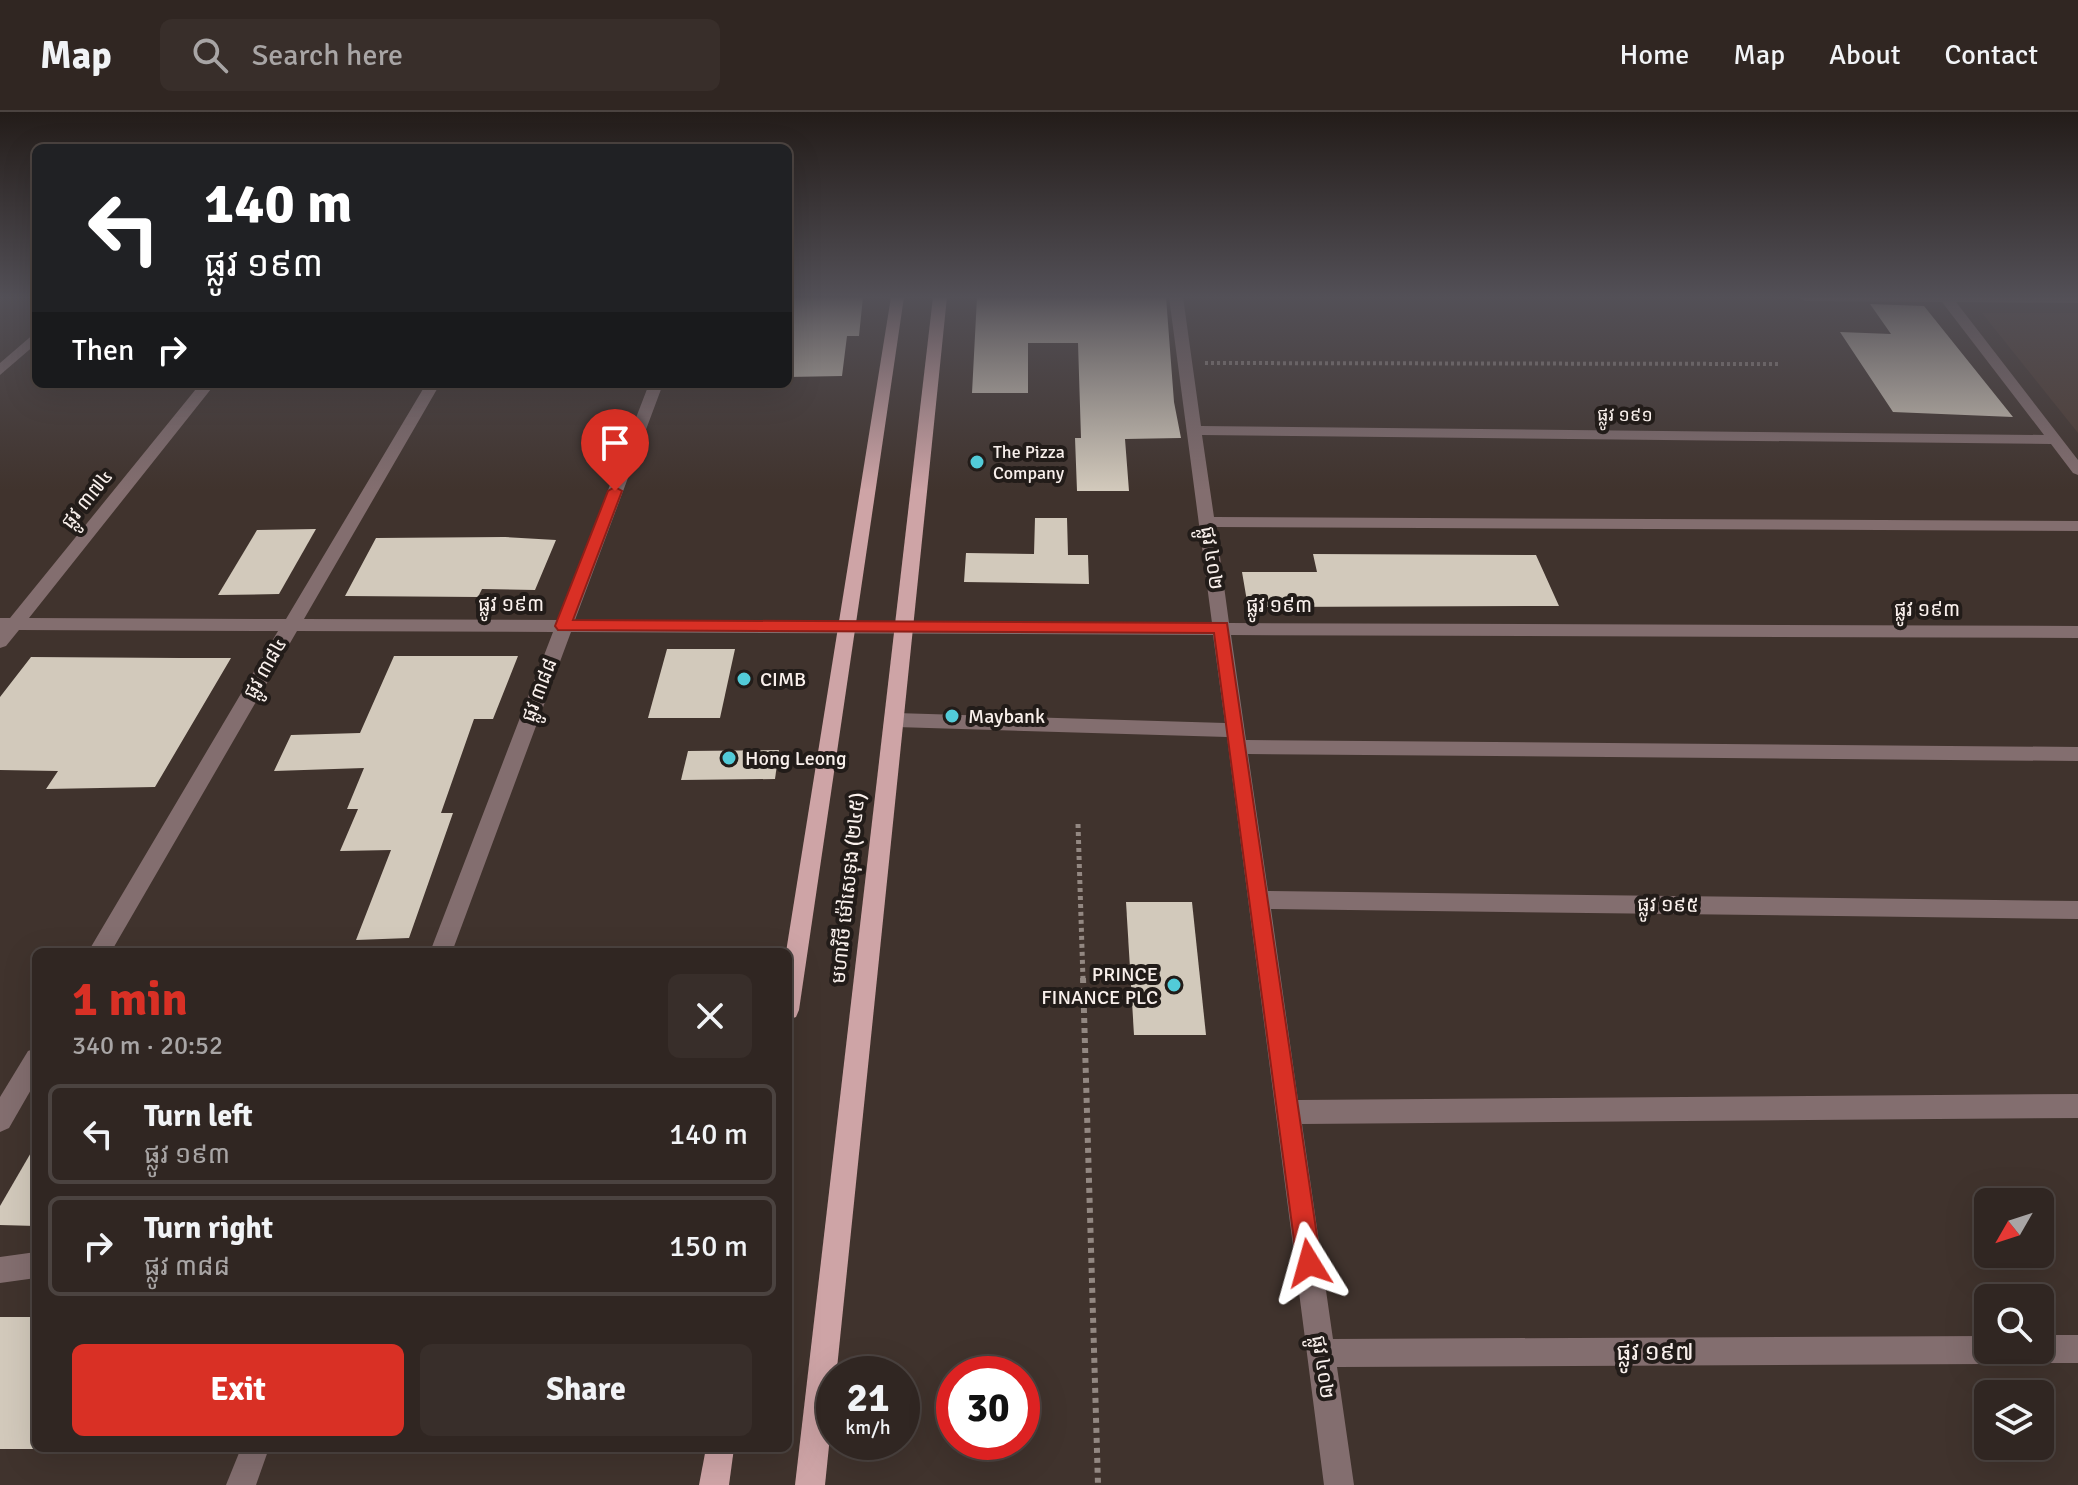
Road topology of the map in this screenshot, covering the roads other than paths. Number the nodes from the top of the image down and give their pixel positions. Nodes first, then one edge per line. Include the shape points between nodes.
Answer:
1 (888, 361) edge
2 (933, 361) edge
3 (1185, 361) edge
4 (1994, 361) edge
5 (205, 388) edge
6 (431, 388) edge
7 (654, 388) edge
8 (1195, 430) junction
9 (2054, 440) junction
10 (2078, 470) edge
11 (1207, 522) junction
12 (2078, 526) edge
13 (7, 624) edge
14 (290, 625) junction
15 (848, 625) junction
16 (563, 626) junction
17 (904, 626) junction
18 (1222, 627) junction
19 (2078, 632) edge
20 (0, 642) edge
21 (896, 720) junction
22 (1236, 738) junction
23 (2078, 754) edge
24 (1259, 900) junction
25 (2078, 910) edge
26 (101, 948) edge
27 (442, 948) edge
28 (792, 984) edge
29 (32, 1066) edge
30 (2078, 1106) edge
31 (1288, 1112) junction
32 (0, 1120) edge
33 (32, 1266) edge
34 (0, 1270) edge
35 (2054, 1349) edge
36 (2078, 1349) edge
37 (1974, 1350) edge
38 (1321, 1353) junction
39 (253, 1452) edge
40 (719, 1452) edge
41 (241, 1485) edge
42 (714, 1485) edge
43 (810, 1485) edge
44 (1339, 1485) edge

1 - 15 main road, មហាវិថី ម៉ៅសេទុង (២៤៥)
2 - 17 main road, មហាវិថី ម៉ៅសេទុង (២៤៥)
3 - 8 street, ផ្លូវ ៤០២
4 - 9 street
5 - 13 street, ផ្លូវ ៣៧៤
6 - 14 street, ផ្លូវ ៣៨៤
7 - 16 street, ផ្លូវ ៣៨៨
8 - 9 street, ផ្លូវ ១៩១
8 - 11 street, ផ្លូវ ៤០២
9 - 10 street
11 - 12 street
11 - 18 street, ផ្លូវ ៤០២
13 - 14 street, ផ្លូវ ១៩៣
13 - 20 street, ផ្លូវ ៣៧៤
14 - 16 street, ផ្លូវ ១៩៣
14 - 26 street, ផ្លូវ ៣៨៤
15 - 16 street, ផ្លូវ ១៩៣
15 - 17 street, ផ្លូវ ១៩៣
15 - 28 main road, មហាវិថី ម៉ៅសេទុង (២៤៥)
16 - 27 street, ផ្លូវ ៣៨៨
17 - 18 street, ផ្លូវ ១៩៣
17 - 21 main road, មហាវិថី ម៉ៅសេទុង (២៤៥)
18 - 19 street, ផ្លូវ ១៩៣
18 - 22 street, ផ្លូវ ៤០២
21 - 22 street
21 - 43 main road, មហាវិថី ម៉ៅសេទុង (២៤៥)
22 - 23 street
22 - 24 street, ផ្លូវ ៤០២
24 - 25 street, ផ្លូវ ១៩៥
24 - 31 street, ផ្លូវ ៤០២
29 - 32 street
30 - 31 street
31 - 38 street, ផ្លូវ ៤០២
33 - 34 street
35 - 36 street
37 - 38 street, ផ្លូវ ១៩៧
38 - 44 street, ផ្លូវ ៤០២
39 - 41 street
40 - 42 main road

